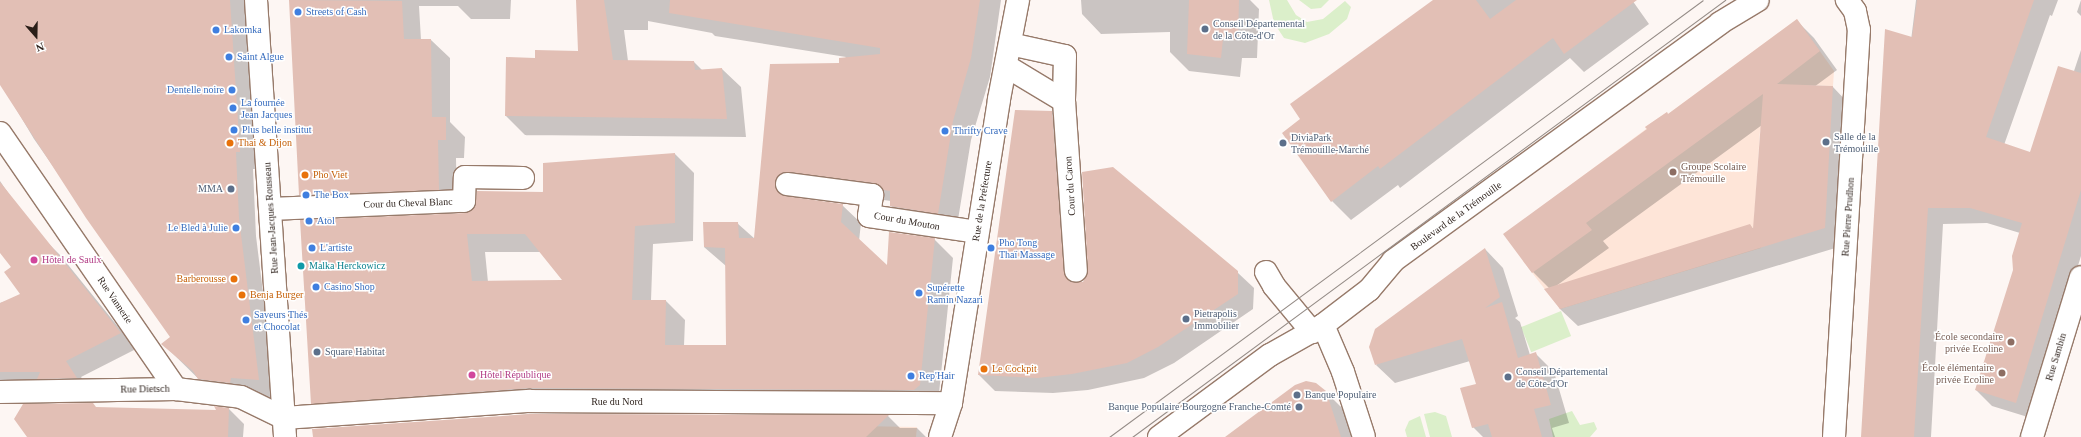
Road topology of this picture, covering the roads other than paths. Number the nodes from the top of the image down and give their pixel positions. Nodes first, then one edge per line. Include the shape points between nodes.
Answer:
1 (256, 0) edge
2 (1018, 0) edge
3 (1758, 0) edge
4 (1847, 0) edge
5 (1010, 44) junction
6 (1006, 66) junction
7 (1064, 101) junction
8 (0, 133) edge
9 (524, 178) dead end
10 (787, 184) dead end
11 (270, 209) junction
12 (977, 232) junction
13 (1076, 271) dead end
14 (1266, 272) dead end
15 (2081, 277) edge
16 (1317, 328) junction
17 (176, 389) junction
18 (0, 392) edge
19 (951, 403) junction
20 (285, 428) edge
21 (940, 437) edge
22 (954, 437) edge
23 (1159, 437) edge
24 (1364, 437) edge
25 (1834, 437) edge
26 (2032, 437) edge

1 - 11 street, Rue Jean-Jacques Rousseau
2 - 5 street, Rue de la Préfecture
3 - 16 street, Boulevard de la Trémouille via 1720,23 1393,261 1369,290
4 - 25 street, Rue Pierre Prudhon via 1855,11 1859,30
5 - 6 street, Rue de la Préfecture
5 - 7 street, Cour du Caron via 1066,56
6 - 7 street
6 - 12 street, Rue de la Préfecture
7 - 13 street, Cour du Caron
8 - 17 street, Rue Vannerie
9 - 11 street, Cour du Cheval Blanc via 465,177 464,201
10 - 12 street, Cour du Mouton via 872,195 869,216
11 - 20 street, Rue Jean-Jacques Rousseau
12 - 19 street, Rue de la Préfecture
14 - 16 street via 1283,299
15 - 26 street, Rue Sambin
16 - 23 street, Boulevard de la Trémouille via 1270,355
16 - 24 street via 1343,372
17 - 18 street, Rue Dietsch
17 - 20 street, Rue Dietsch via 240,397
19 - 20 street, Rue du Nord via 530,401
19 - 21 street, Rue de la Préfecture
19 - 22 street, Rue de la Préfecture

